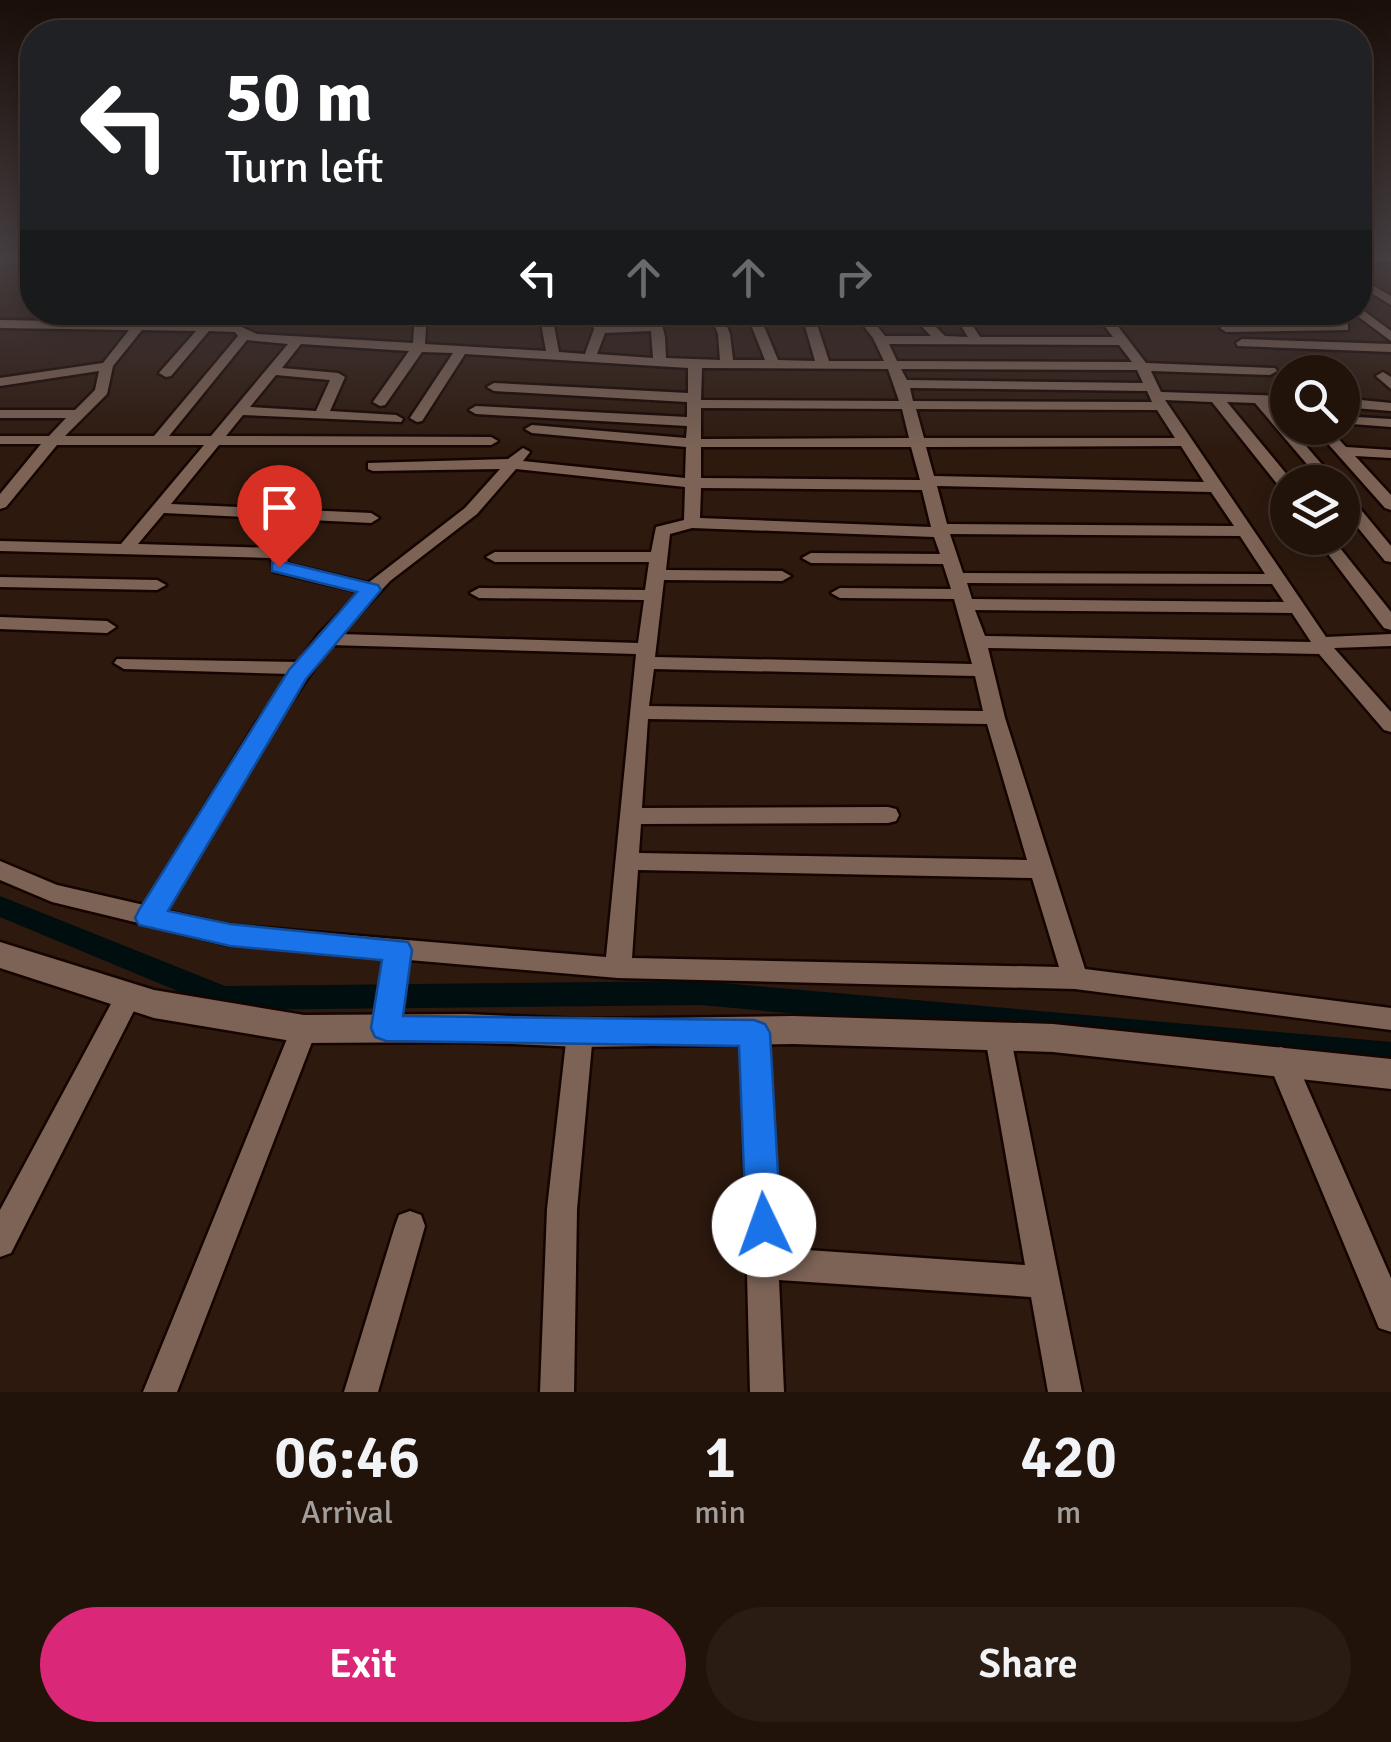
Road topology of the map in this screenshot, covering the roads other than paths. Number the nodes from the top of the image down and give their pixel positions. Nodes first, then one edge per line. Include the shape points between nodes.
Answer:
1 (70, 325) edge
2 (420, 325) edge
3 (499, 325) edge
4 (551, 325) edge
5 (598, 325) edge
6 (656, 325) edge
7 (720, 325) edge
8 (757, 325) edge
9 (811, 325) edge
10 (870, 325) edge
11 (927, 325) edge
12 (966, 325) edge
13 (1110, 325) edge
14 (1223, 325) edge
15 (139, 326) junction
16 (1385, 326) edge
17 (210, 327) junction
18 (1344, 327) dead end
19 (657, 328) junction
20 (1226, 328) junction
21 (600, 329) junction
22 (244, 336) junction
23 (1391, 336) edge
24 (298, 340) junction
25 (881, 340) junction
26 (941, 340) junction
27 (976, 340) junction
28 (1122, 341) junction
29 (1242, 344) junction
30 (419, 346) junction
31 (1391, 348) edge
32 (462, 349) junction
33 (558, 357) junction
34 (597, 359) junction
35 (639, 361) junction
36 (663, 362) junction
37 (727, 363) junction
38 (695, 364) junction
39 (773, 364) junction
40 (823, 364) junction
41 (893, 364) junction
42 (107, 366) junction
43 (1142, 366) junction
44 (506, 367) junction
45 (1270, 371) joint
46 (272, 372) junction
47 (166, 373) dead end
48 (0, 382) edge
49 (902, 384) junction
50 (544, 389) junction
51 (588, 392) junction
52 (626, 394) junction
53 (656, 396) junction
54 (1155, 397) junction
55 (1216, 398) junction
56 (1260, 399) junction
57 (1270, 399) edge
58 (694, 401) junction
59 (380, 402) dead end
60 (908, 404) junction
61 (1391, 407) edge
62 (1360, 409) edge
63 (241, 411) junction
64 (1360, 413) edge
65 (0, 414) edge
66 (79, 414) junction
67 (321, 415) junction
68 (417, 418) dead end
69 (396, 419) dead end
70 (694, 422) junction
71 (1391, 423) edge
72 (532, 429) dead end
73 (0, 440) edge
74 (53, 440) junction
75 (158, 440) junction
76 (218, 440) junction
77 (492, 441) dead end
78 (1188, 442) junction
79 (693, 443) junction
80 (918, 444) junction
81 (1337, 445) edge
82 (1342, 451) junction
83 (1391, 454) edge
84 (517, 458) junction
85 (1271, 465) edge
86 (1316, 465) edge
87 (373, 466) dead end
88 (691, 483) junction
89 (930, 483) junction
90 (1218, 487) junction
91 (4, 495) edge
92 (1389, 500) edge
93 (160, 508) junction
94 (370, 518) dead end
95 (1360, 519) edge
96 (692, 523) junction
97 (941, 531) junction
98 (1246, 531) junction
99 (0, 546) edge
100 (124, 552) junction
101 (1337, 555) edge
102 (495, 557) dead end
103 (1391, 557) edge
104 (811, 558) dead end
105 (656, 576) junction
106 (782, 576) dead end
107 (1278, 579) junction
108 (0, 582) edge
109 (156, 584) dead end
110 (957, 584) junction
111 (370, 590) junction
112 (478, 593) dead end
113 (840, 593) dead end
114 (1298, 608) junction
115 (0, 623) edge
116 (1391, 624) edge
117 (107, 627) dead end
118 (325, 639) junction
119 (1391, 640) edge
120 (978, 642) junction
121 (1322, 646) junction
122 (646, 656) junction
123 (124, 663) dead end
124 (303, 668) junction
125 (984, 670) junction
126 (640, 712) junction
127 (995, 718) junction
128 (1391, 725) edge
129 (888, 815) dead end
130 (629, 816) junction
131 (626, 861) junction
132 (1040, 869) junction
133 (0, 870) edge
134 (149, 918) junction
135 (0, 955) edge
136 (396, 962) junction
137 (618, 968) junction
138 (1075, 978) junction
139 (128, 997) junction
140 (388, 1016) junction
141 (1391, 1019) edge
142 (304, 1028) junction
143 (580, 1033) junction
144 (754, 1033) junction
145 (999, 1037) junction
146 (1281, 1059) junction
147 (1391, 1074) edge
148 (410, 1226) dead end
149 (0, 1242) edge
150 (764, 1263) junction
151 (1045, 1282) junction
152 (1391, 1316) edge
153 (160, 1392) edge
154 (361, 1392) edge
155 (557, 1392) edge
156 (767, 1392) edge
157 (1065, 1392) edge

1 - 15 street
2 - 30 street
3 - 44 street
4 - 33 street
5 - 21 street
6 - 19 street
7 - 37 street
8 - 39 street
9 - 40 street
10 - 25 street
11 - 26 street
12 - 27 street
13 - 28 street
14 - 20 street
15 - 17 street
15 - 42 street
16 - 23 street
17 - 22 street via 242,328
17 - 47 street
18 - 20 street
19 - 21 street
19 - 36 street
20 - 29 street
21 - 34 street
22 - 24 street
22 - 75 street
24 - 30 street
24 - 46 street
25 - 26 street
25 - 41 street
26 - 27 street
27 - 28 street
28 - 43 street
29 - 31 street
29 - 45 street
30 - 32 street
30 - 59 street
32 - 44 street
32 - 68 street
33 - 34 street
33 - 44 street
33 - 50 street
34 - 35 street
34 - 51 street
35 - 36 street
35 - 52 street
36 - 38 street
36 - 53 street
37 - 38 street
37 - 39 street
38 - 58 street
39 - 40 street
40 - 41 street
41 - 43 street
41 - 49 street
42 - 48 street
42 - 66 street via 102,390
43 - 45 street
43 - 54 street
44 - 50 street
44 - 70 street via 472,415
46 - 63 street
46 - 67 street via 338,377
49 - 54 street
49 - 60 street
50 - 51 street
51 - 52 street
52 - 53 street
53 - 58 street
54 - 55 street
54 - 60 street
54 - 78 street
55 - 56 street
55 - 85 street
56 - 57 street
56 - 86 street
58 - 60 street
58 - 70 street
60 - 80 street
61 - 62 street
63 - 67 street
63 - 76 street
64 - 71 street
65 - 66 street
66 - 74 street
67 - 69 street
70 - 79 street
72 - 79 street
73 - 74 street
74 - 75 street
74 - 91 street
75 - 76 street
76 - 77 street
76 - 93 street
78 - 80 street
78 - 90 street
79 - 80 street
79 - 88 street
80 - 89 street
81 - 82 street
82 - 83 street
82 - 92 street
84 - 87 street
84 - 88 street
84 - 111 street via 470,511
88 - 89 street
88 - 96 street
89 - 90 street
89 - 97 street
90 - 98 street
93 - 94 street
93 - 100 street
95 - 103 street
96 - 97 street
96 - 105 street via 662,531
97 - 98 street
97 - 110 street
98 - 107 street
99 - 100 street
100 - 111 street via 276,553 279,567
101 - 116 street
102 - 105 street
104 - 110 street
105 - 106 street
105 - 112 street
105 - 122 street
107 - 110 street
107 - 114 street
108 - 109 street
110 - 113 street
110 - 114 street
110 - 120 street
111 - 118 street
114 - 121 street
115 - 117 street
118 - 122 street
118 - 124 street
119 - 121 street
120 - 121 street
120 - 125 street
121 - 128 street
122 - 125 street
122 - 126 street
123 - 124 street
124 - 134 street
125 - 127 street
126 - 127 street
126 - 130 street
127 - 132 street
129 - 130 street
130 - 131 street
131 - 132 street
131 - 137 street
132 - 138 street
133 - 134 street via 52,893
134 - 136 street
135 - 139 street
136 - 137 street
136 - 140 street
137 - 138 street
138 - 141 street
139 - 142 street
139 - 149 street
140 - 142 street
140 - 143 street
142 - 153 street
143 - 144 street
143 - 155 street via 562,1209
144 - 145 street
144 - 150 street
145 - 146 street
145 - 151 street
146 - 147 street
146 - 152 street
148 - 154 street
150 - 151 street
150 - 156 street
151 - 157 street

